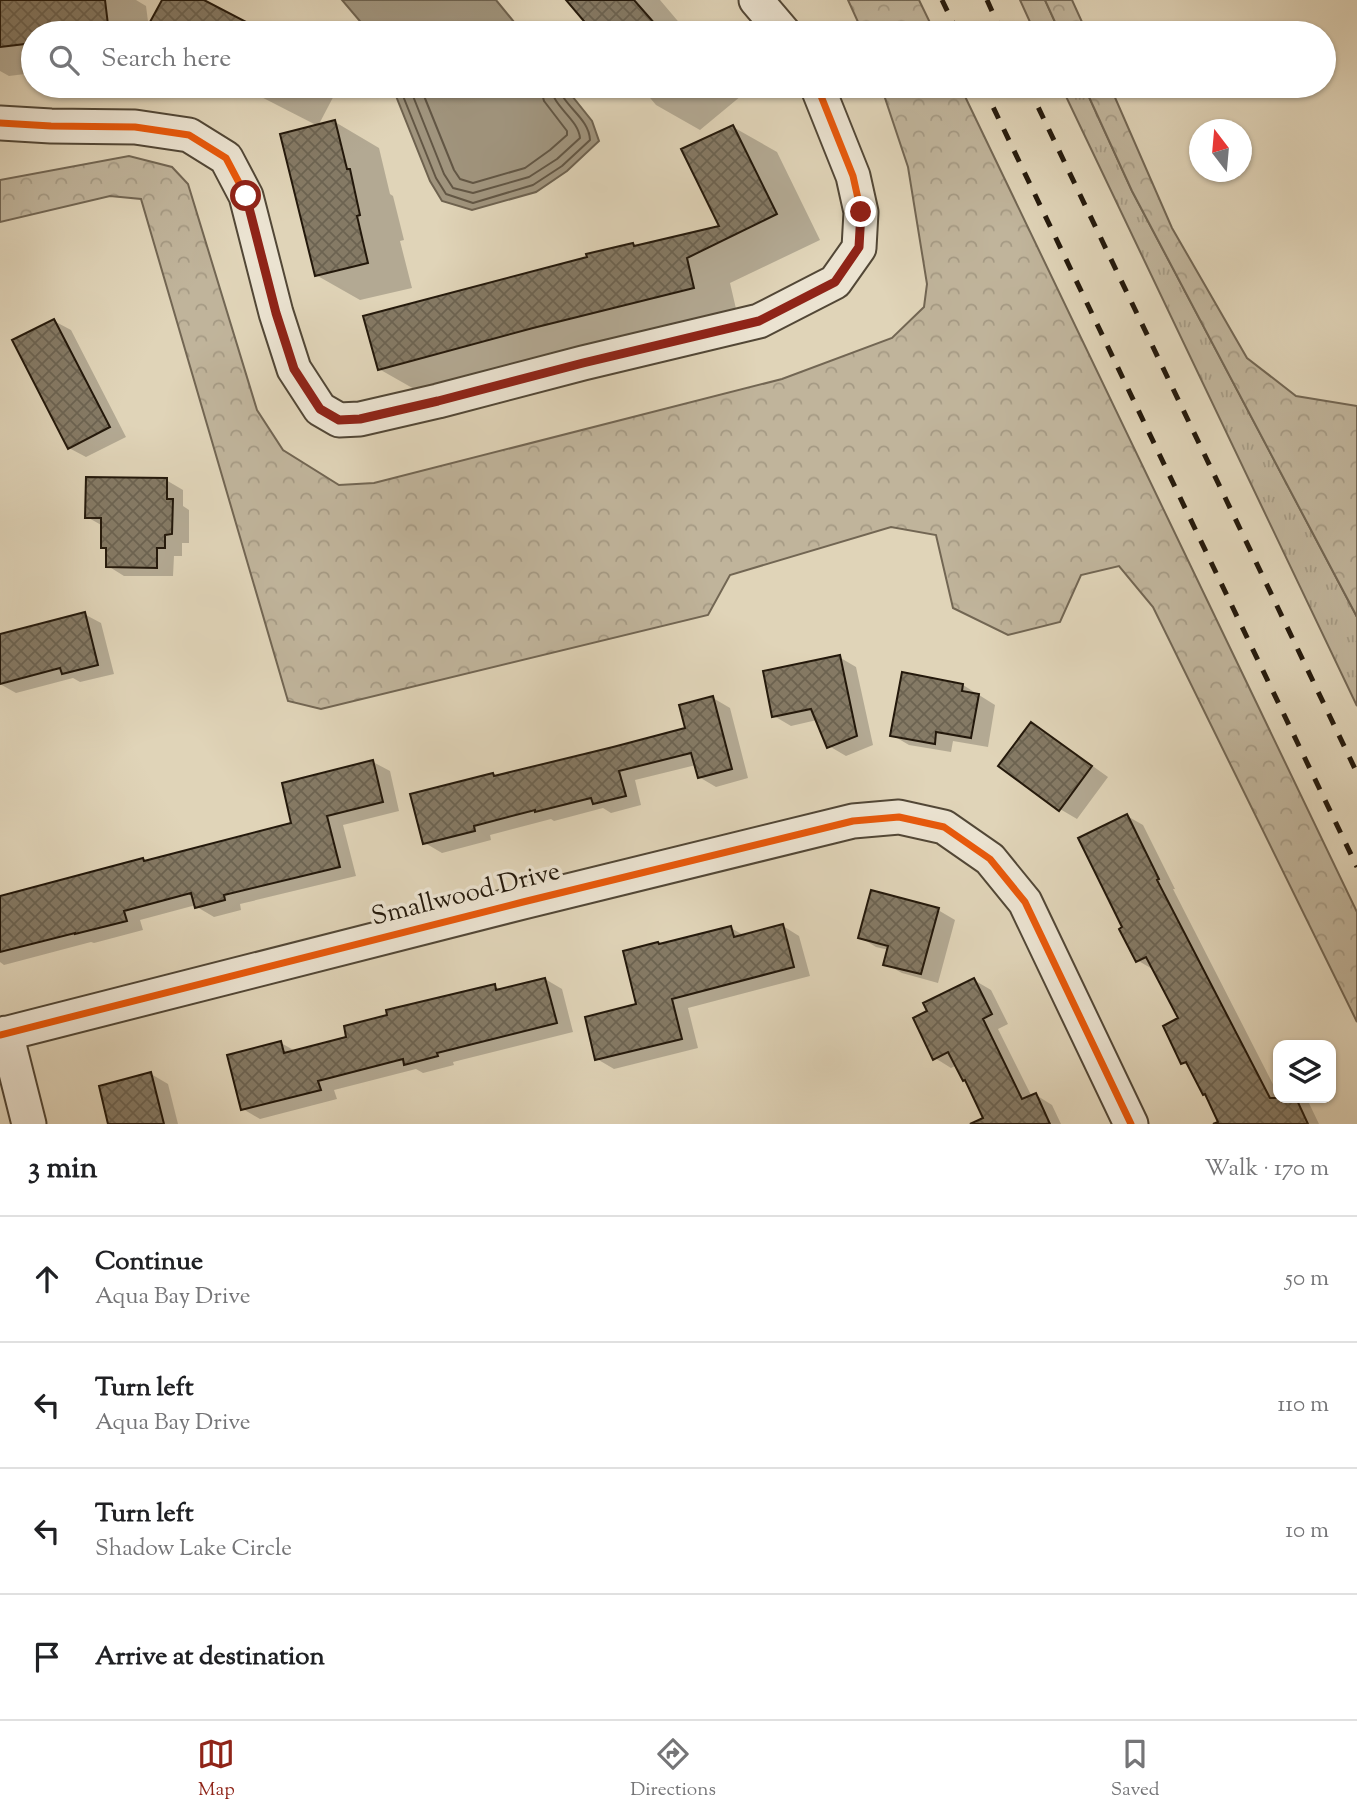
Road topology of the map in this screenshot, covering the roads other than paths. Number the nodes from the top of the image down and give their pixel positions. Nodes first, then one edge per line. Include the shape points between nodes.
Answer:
1 (756, 0) edge
2 (774, 21) edge
3 (822, 98) edge
4 (0, 123) edge
5 (3, 1034) edge
6 (29, 1124) edge
7 (1131, 1124) edge

1 - 2 street
3 - 4 street via 853,176 861,212 859,247 835,282 759,321 438,401 339,420 320,409 294,369 246,196 226,158 189,135 135,127
5 - 6 street
5 - 7 street, Smallwood Drive via 853,821 899,817 944,827 990,859 1026,902

